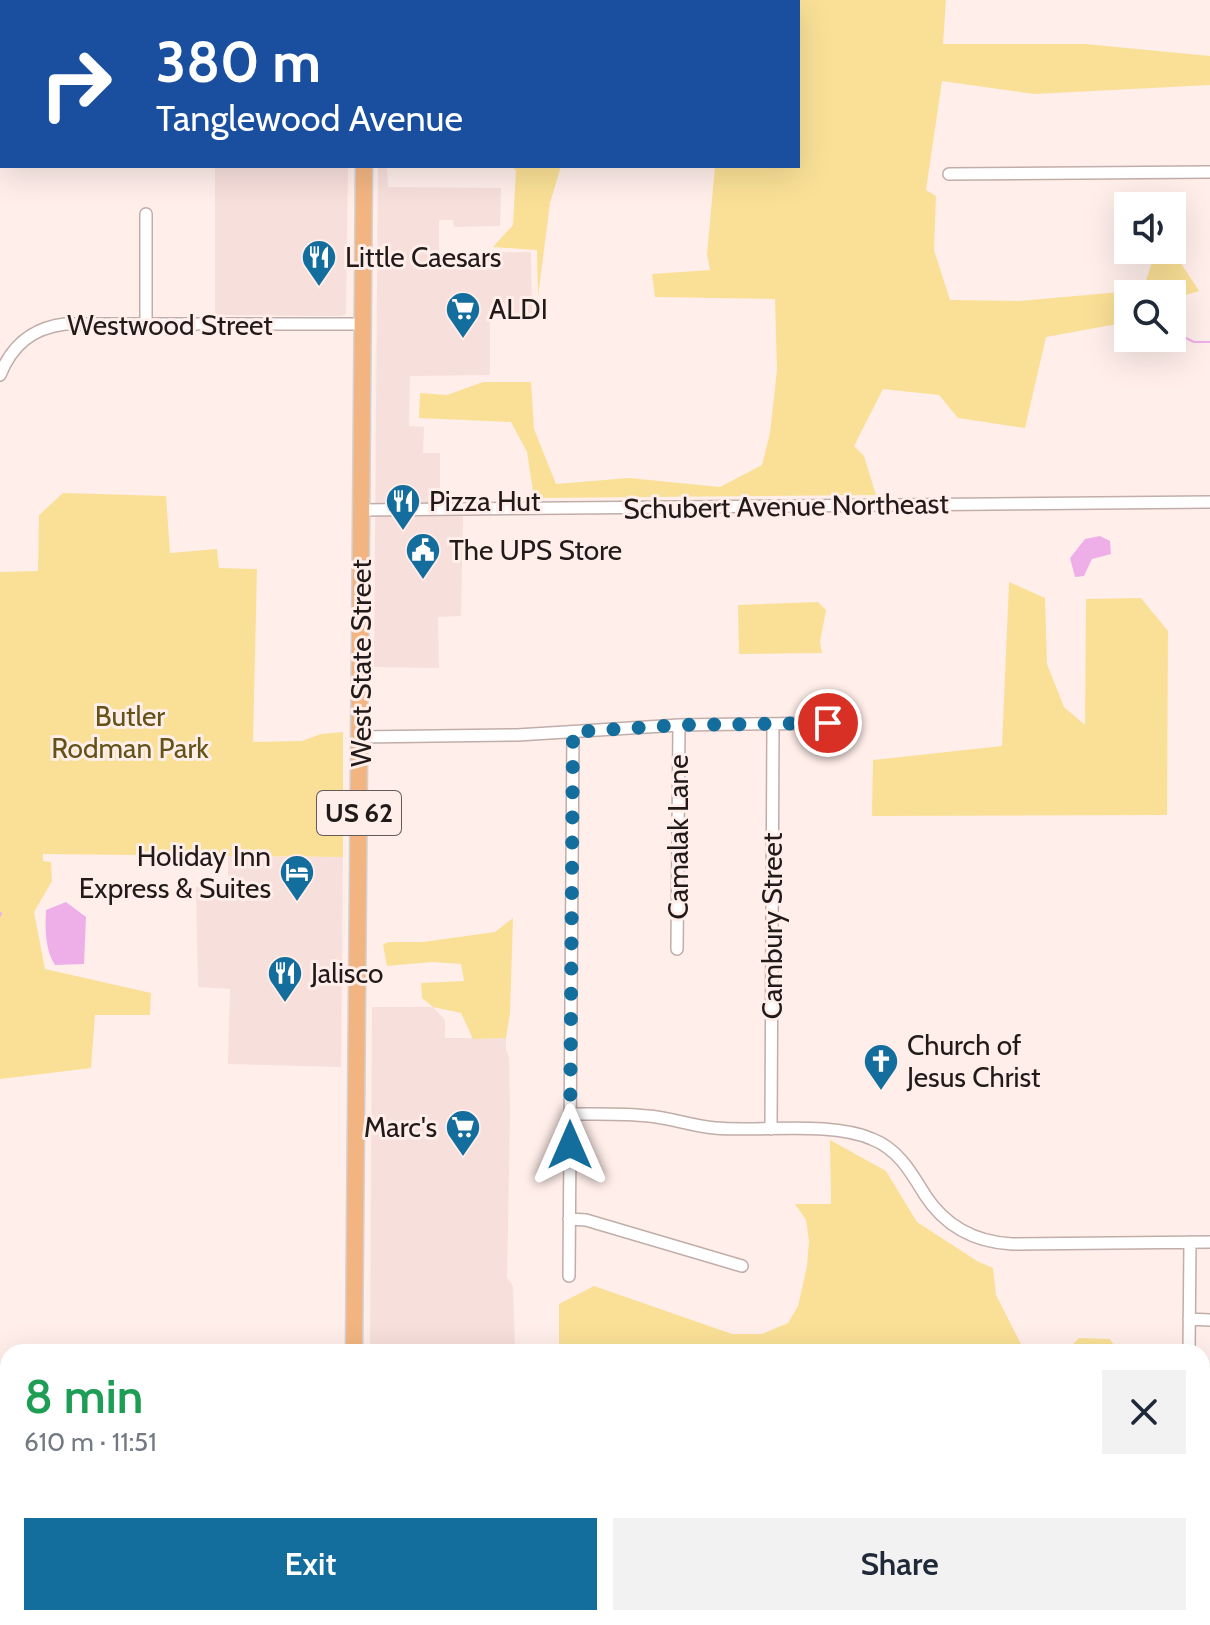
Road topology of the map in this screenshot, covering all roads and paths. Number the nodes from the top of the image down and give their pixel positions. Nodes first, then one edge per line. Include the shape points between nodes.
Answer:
1 (364, 168) edge
2 (1210, 172) edge
3 (949, 174) dead end
4 (146, 214) dead end
5 (146, 323) junction
6 (363, 324) junction
7 (0, 375) edge
8 (1210, 502) edge
9 (362, 510) junction
10 (828, 723) dead end
11 (773, 724) junction
12 (679, 725) junction
13 (573, 732) junction
14 (360, 737) junction
15 (677, 949) dead end
16 (570, 1114) junction
17 (771, 1129) junction
18 (569, 1219) junction
19 (1190, 1242) junction
20 (1210, 1242) edge
21 (742, 1266) dead end
22 (569, 1276) dead end
23 (1189, 1319) junction
24 (1210, 1320) edge
25 (354, 1344) edge
26 (1189, 1344) edge

1 - 6 highway, West State Street / US 62
2 - 3 street
4 - 5 street
5 - 6 street, Westwood Street
5 - 7 street, Westwood Street via 50,326 22,341
6 - 9 highway, West State Street / US 62
8 - 9 street, Schubert Avenue Northeast
9 - 14 highway, West State Street / US 62
10 - 11 street
11 - 12 street
11 - 17 street, Cambury Street
12 - 13 street
12 - 15 street, Camalak Lane
13 - 14 street
13 - 16 street
14 - 25 highway, West State Street / US 62
16 - 17 street
16 - 18 street
17 - 19 street via 849,1132 880,1142 908,1167 946,1220 985,1240
18 - 21 street
18 - 22 street
19 - 20 street
19 - 23 street
23 - 24 street
23 - 26 street

